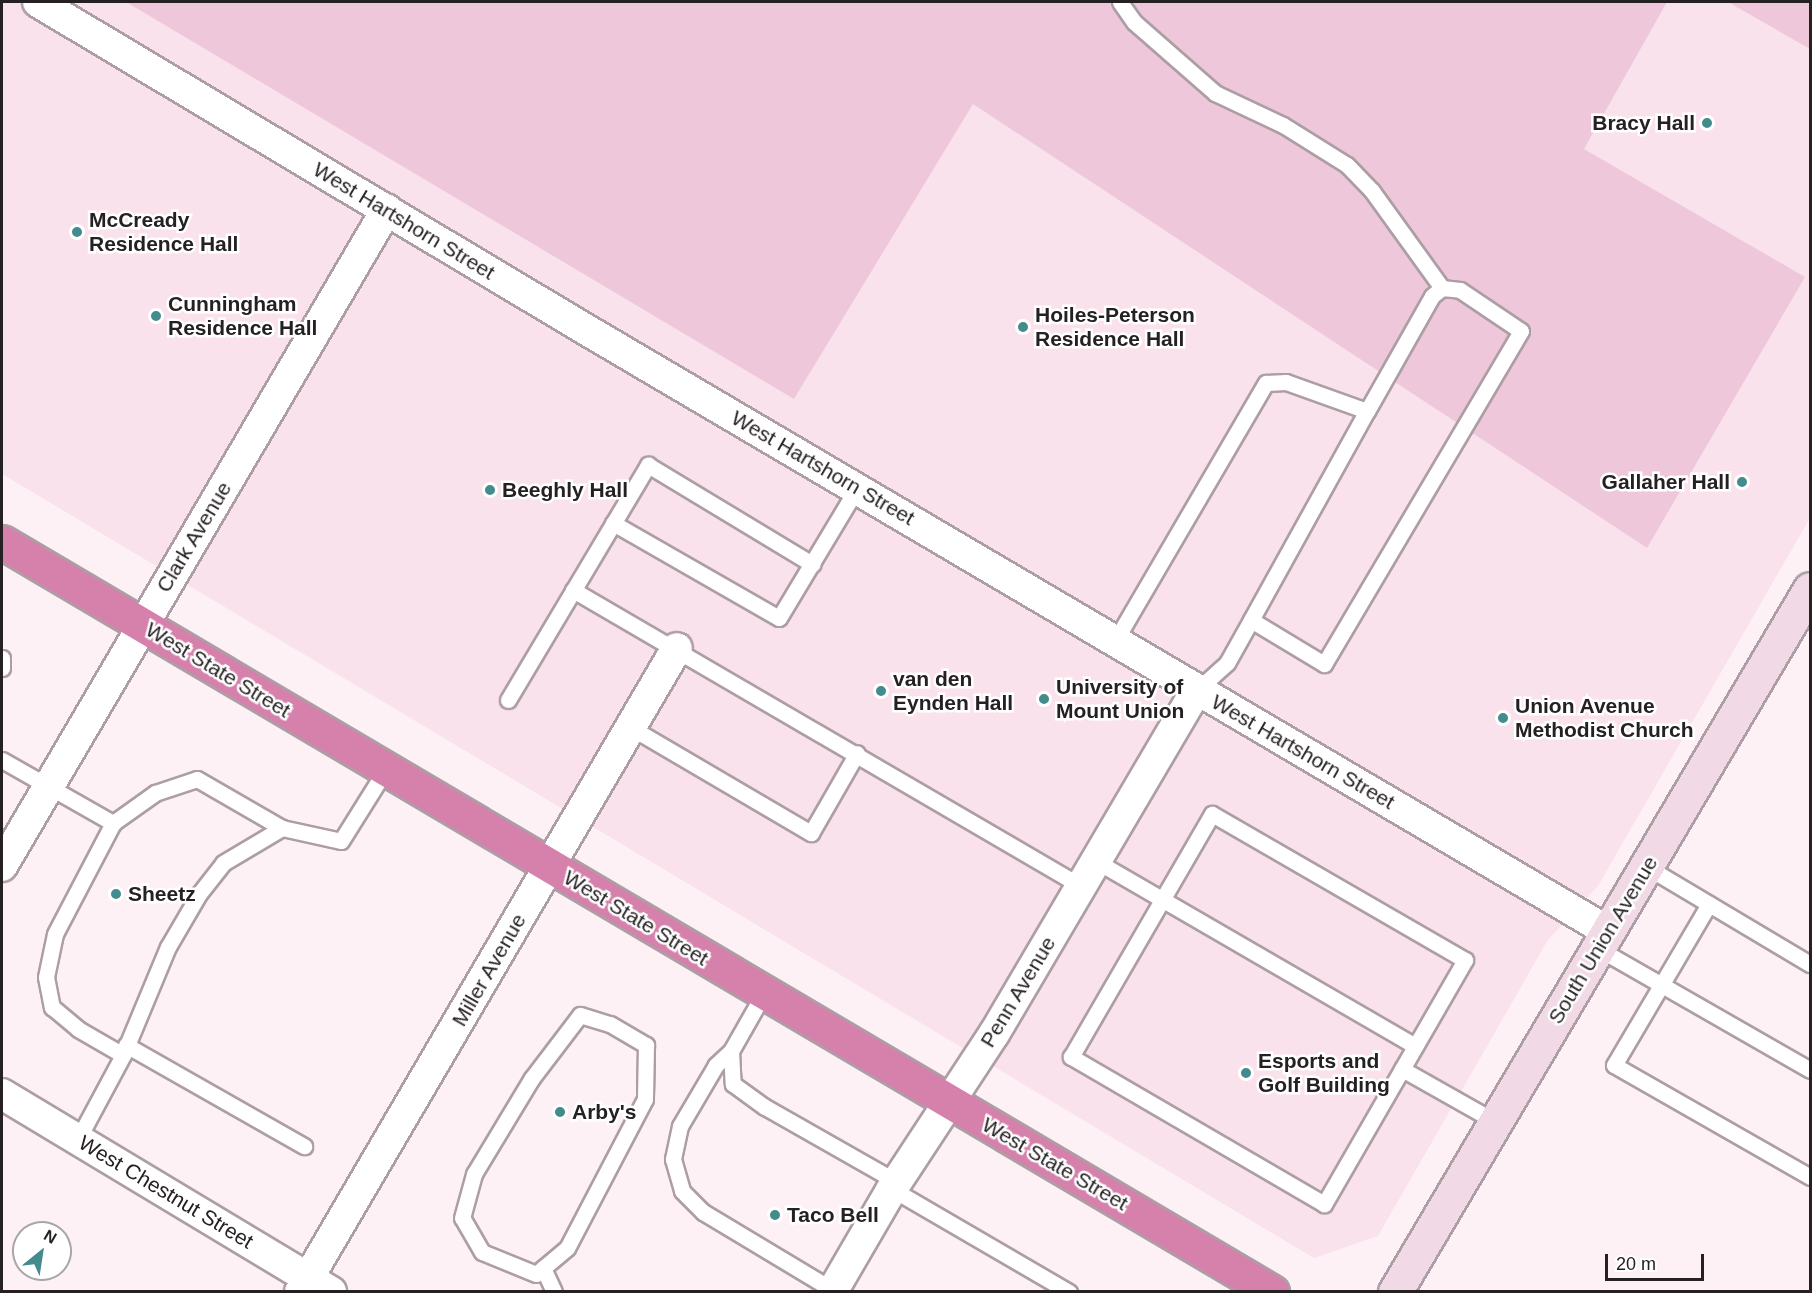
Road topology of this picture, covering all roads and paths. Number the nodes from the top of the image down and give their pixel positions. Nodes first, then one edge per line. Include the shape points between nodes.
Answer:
1 (38, 2) edge
2 (1120, 2) edge
3 (387, 208) junction
4 (1442, 288) junction
5 (1367, 411) junction
6 (857, 488) junction
7 (613, 523) junction
8 (2, 542) edge
9 (812, 564) junction
10 (1810, 588) edge
11 (573, 590) junction
12 (1251, 620) junction
13 (141, 625) junction
14 (1115, 641) junction
15 (677, 648) junction
16 (2, 658) edge
17 (2, 668) edge
18 (1197, 690) junction
19 (508, 700) dead end
20 (630, 727) junction
21 (857, 753) junction
22 (2, 760) edge
23 (386, 769) junction
24 (48, 787) junction
25 (113, 824) junction
26 (282, 828) junction
27 (2, 866) edge
28 (549, 867) junction
29 (1647, 867) junction
30 (1089, 873) junction
31 (1162, 900) junction
32 (1709, 904) junction
33 (1604, 940) junction
34 (1810, 964) edge
35 (1661, 984) junction
36 (764, 993) junction
37 (1415, 1046) junction
38 (124, 1050) junction
39 (731, 1051) junction
40 (1401, 1069) junction
41 (1810, 1070) edge
42 (2, 1094) edge
43 (950, 1102) junction
44 (1496, 1122) junction
45 (78, 1139) junction
46 (304, 1146) dead end
47 (1810, 1177) edge
48 (894, 1186) junction
49 (543, 1268) junction
50 (313, 1287) edge
51 (832, 1291) edge
52 (554, 1292) edge
53 (1069, 1292) edge
54 (1272, 1292) edge
55 (1395, 1292) edge

1 - 3 street, West Hartshorn Street
2 - 4 lane via 1134,22 1215,93 1283,125 1347,165 1379,200
3 - 6 street, West Hartshorn Street
3 - 13 street, Clark Avenue
4 - 5 lane via 1432,296
4 - 12 lane via 1461,290 1521,331 1324,664
5 - 12 lane
5 - 14 lane via 1286,382 1266,383
6 - 9 lane
6 - 14 street, West Hartshorn Street
7 - 9 lane via 779,618
7 - 9 lane via 648,465
7 - 11 lane
8 - 13 highway, West State Street
10 - 29 main road, South Union Avenue
11 - 15 lane
11 - 19 lane
12 - 18 lane via 1227,663
13 - 23 highway, West State Street
13 - 24 street, Clark Avenue
14 - 18 street, West Hartshorn Street
15 - 20 street, Miller Avenue
15 - 21 lane
16 - 17 lane
18 - 30 street, Penn Avenue
18 - 33 street, West Hartshorn Street
20 - 21 lane via 811,833
20 - 28 street, Miller Avenue
21 - 30 lane
22 - 24 lane
23 - 26 lane via 341,841
23 - 28 highway, West State Street
24 - 25 lane
24 - 27 street, Clark Avenue
25 - 26 lane via 155,794 197,779
25 - 38 lane via 55,934 45,977 52,1007 78,1029
26 - 38 lane via 223,863 199,894 168,947
28 - 36 highway, West State Street
28 - 50 street, Miller Avenue
29 - 32 lane
29 - 33 main road, South Union Avenue
30 - 31 lane
30 - 43 street, Penn Avenue
31 - 37 lane
31 - 37 lane via 1212,814 1465,960
31 - 40 lane via 1071,1057 1324,1204
32 - 34 lane
32 - 35 lane
33 - 35 lane
33 - 44 main road, South Union Avenue
35 - 41 lane
35 - 47 lane via 1614,1065
36 - 39 lane
36 - 43 highway, West State Street
37 - 40 lane
38 - 45 lane
38 - 46 lane
39 - 48 lane via 733,1084
39 - 51 lane via 717,1065 680,1126 673,1159 682,1191 703,1212
40 - 44 lane
42 - 45 street, West Chestnut Street
43 - 48 street, Penn Avenue
43 - 54 highway, West State Street
44 - 55 main road, South Union Avenue
45 - 50 street, West Chestnut Street
48 - 51 street, Penn Avenue
48 - 53 lane
49 - 49 lane via 567,1248 645,1099 646,1045 610,1024 580,1015 532,1078 474,1174 462,1218 482,1252 536,1274
49 - 52 lane

